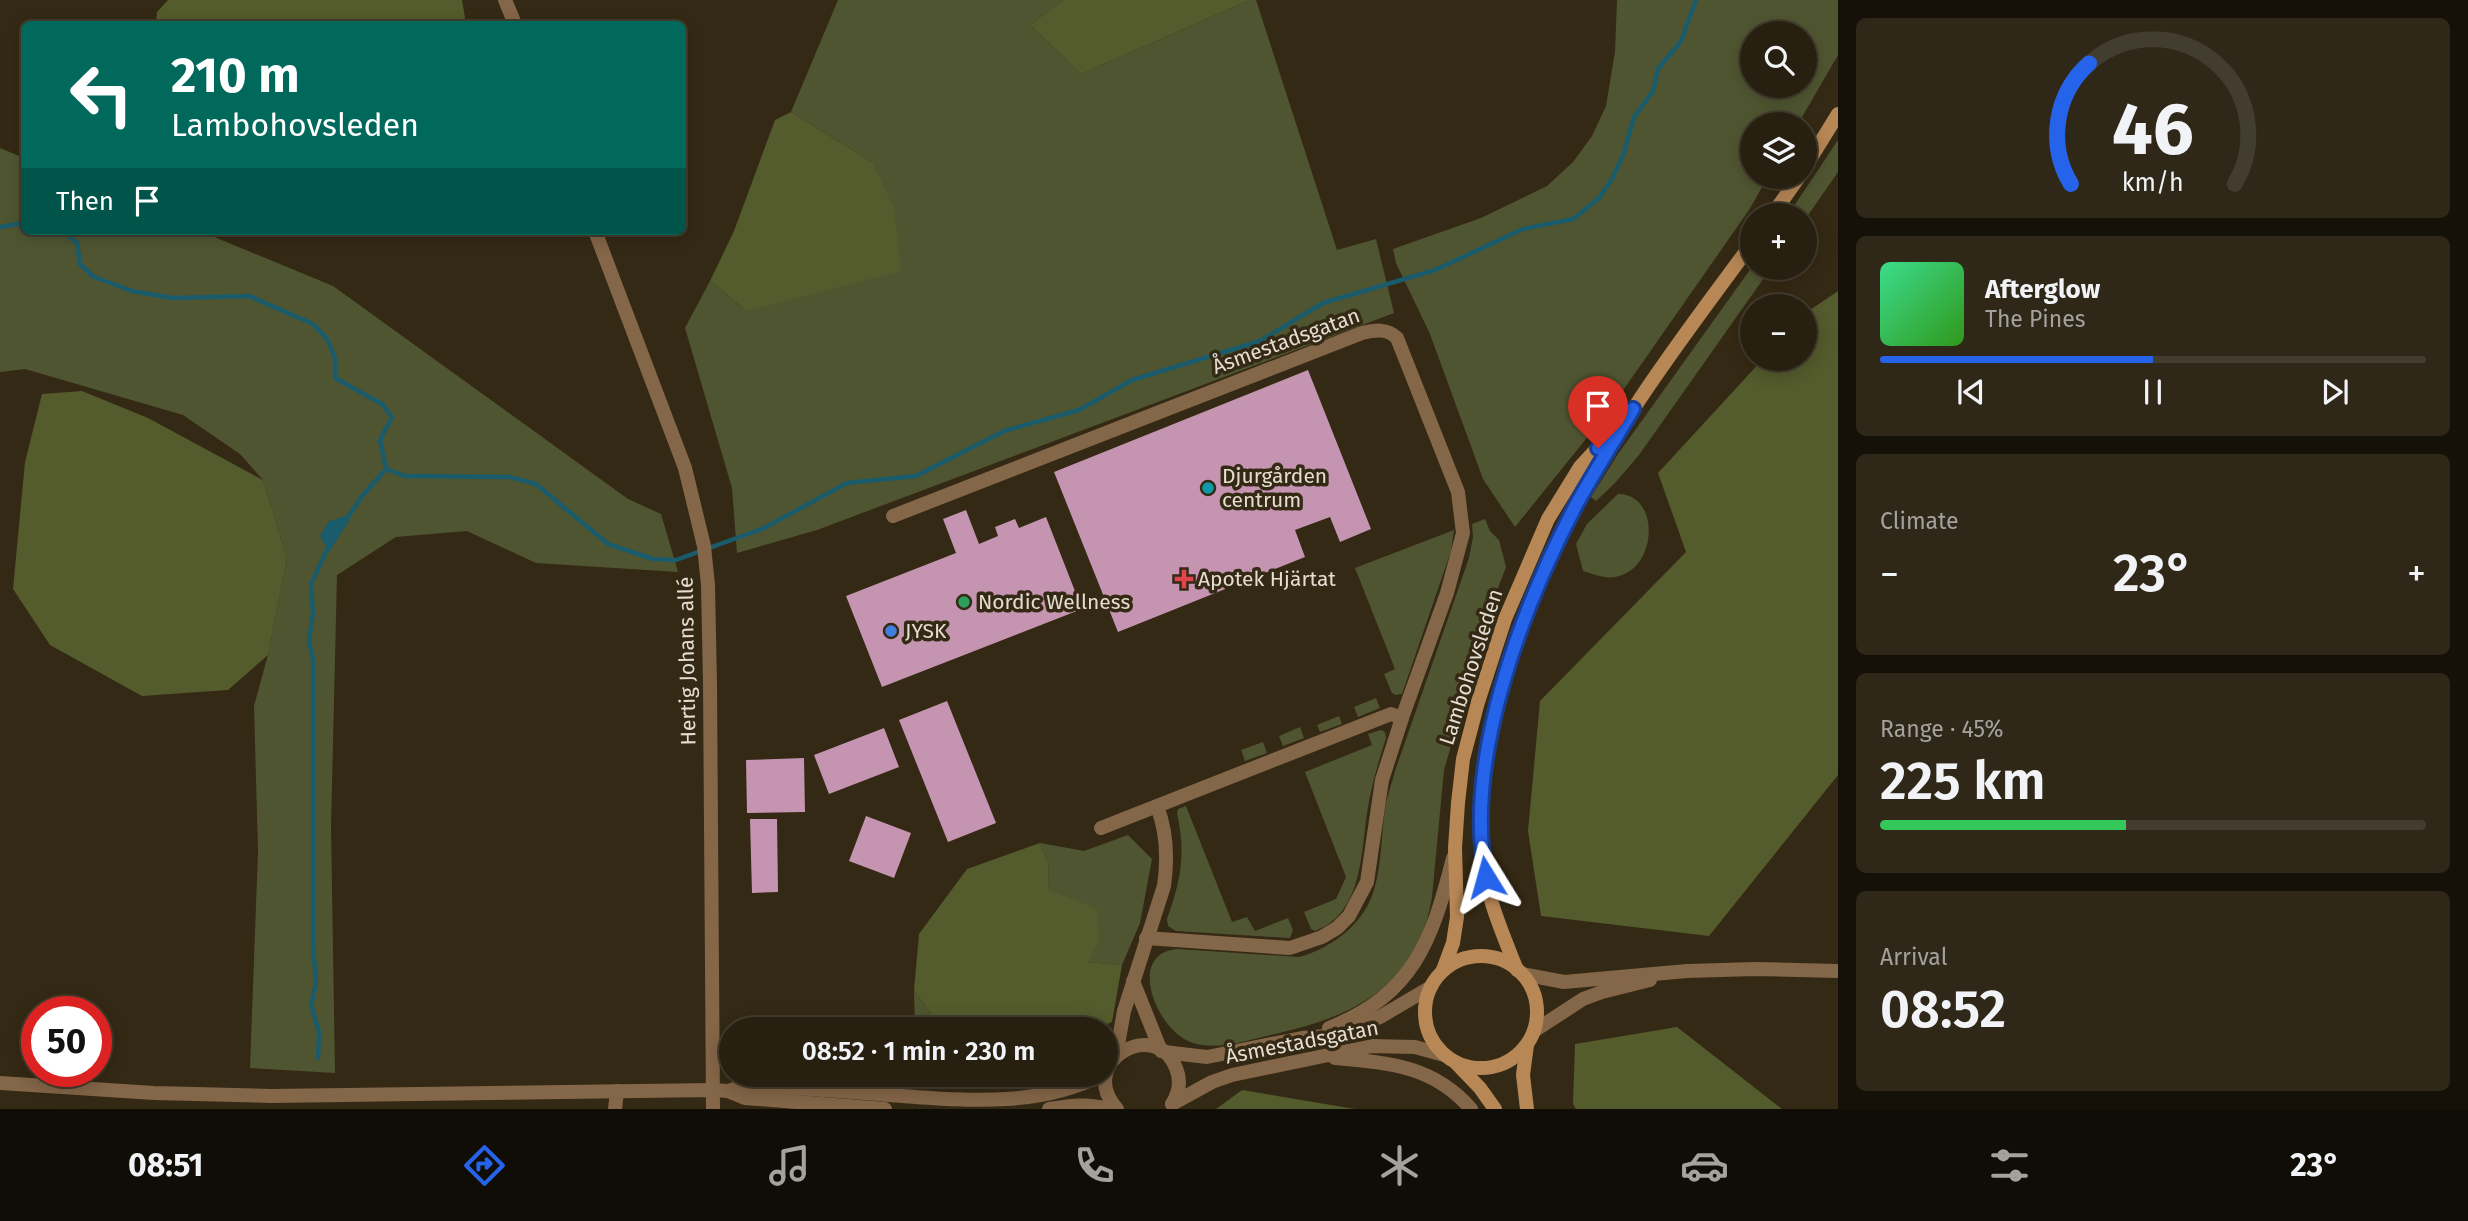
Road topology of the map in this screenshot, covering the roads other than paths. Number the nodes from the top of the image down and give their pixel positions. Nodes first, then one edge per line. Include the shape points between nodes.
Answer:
1 (505, 0) edge
2 (514, 21) edge
3 (1838, 114) edge
4 (1817, 148) edge
5 (597, 235) edge
6 (1740, 260) edge
7 (1633, 409) junction
8 (894, 516) dead end
9 (1402, 718) junction
10 (1157, 806) junction
11 (1101, 828) dead end
12 (1455, 848) junction
13 (1146, 938) junction
14 (1443, 970) junction
15 (1687, 971) junction
16 (1838, 971) edge
17 (1519, 972) junction
18 (1133, 981) junction
19 (1431, 987) junction
20 (1534, 1031) junction
21 (1302, 1038) junction
22 (1118, 1044) edge
23 (1527, 1045) junction
24 (1163, 1051) junction
25 (1118, 1055) edge
26 (1323, 1057) junction
27 (1450, 1059) junction
28 (0, 1083) edge
29 (740, 1087) edge
30 (775, 1087) edge
31 (1078, 1087) edge
32 (1106, 1087) edge
33 (713, 1090) junction
34 (617, 1091) junction
35 (729, 1091) junction
36 (1170, 1106) edge
37 (615, 1109) edge
38 (713, 1109) edge
39 (886, 1109) edge
40 (1049, 1109) edge
41 (1107, 1109) edge
42 (1117, 1109) edge
43 (1471, 1109) edge
44 (1494, 1109) edge
45 (1527, 1109) edge

1 - 2 street
3 - 4 main road
5 - 33 street, Hertig Johans allé via 685,468 707,573
6 - 7 main road, Lambohovsleden
7 - 12 main road, Lambohovsleden via 1580,467 1525,569 1478,702 1464,759
7 - 17 main road, Lambohovsleden via 1554,551 1515,649 1489,745 1480,810 1482,855 1490,899
8 - 9 street, Åsmestadsgatan via 1362,333 1391,332 1458,492 1464,522 1456,565
9 - 10 street via 1391,714
9 - 13 street, Åsmestadsgatan via 1382,780 1367,882 1337,928 1290,948
10 - 11 street
10 - 13 street via 1165,832 1167,869
12 - 14 main road, Lambohovsleden via 1457,917
12 - 21 street via 1426,946 1401,982 1346,1021
13 - 18 street
14 - 17 main road via 1463,959 1483,956 1499,959
14 - 19 main road
15 - 16 street
15 - 17 street via 1564,982
15 - 20 street via 1583,999
17 - 20 main road via 1535,998
18 - 22 street
18 - 24 street
19 - 21 street, Åsmestadsgatan via 1360,1027
19 - 27 main road via 1425,1022 1434,1043
20 - 23 main road
21 - 24 street, Åsmestadsgatan via 1207,1057
23 - 27 main road via 1517,1056 1494,1067 1479,1069
23 - 45 main road via 1523,1090
24 - 25 street, Åsmestadsgatan via 1139,1045
24 - 36 street via 1179,1076
26 - 27 street, Åsmestadsgatan via 1372,1046 1415,1047
26 - 36 street, Åsmestadsgatan via 1232,1075
26 - 43 street via 1410,1068 1441,1083
27 - 44 main road
28 - 34 street via 271,1096
29 - 35 street
30 - 31 street via 1003,1099
32 - 42 street
33 - 34 street
33 - 35 street
33 - 38 street, Hertig Johans allé
34 - 37 street
35 - 39 street via 745,1098
40 - 41 street via 1073,1105

